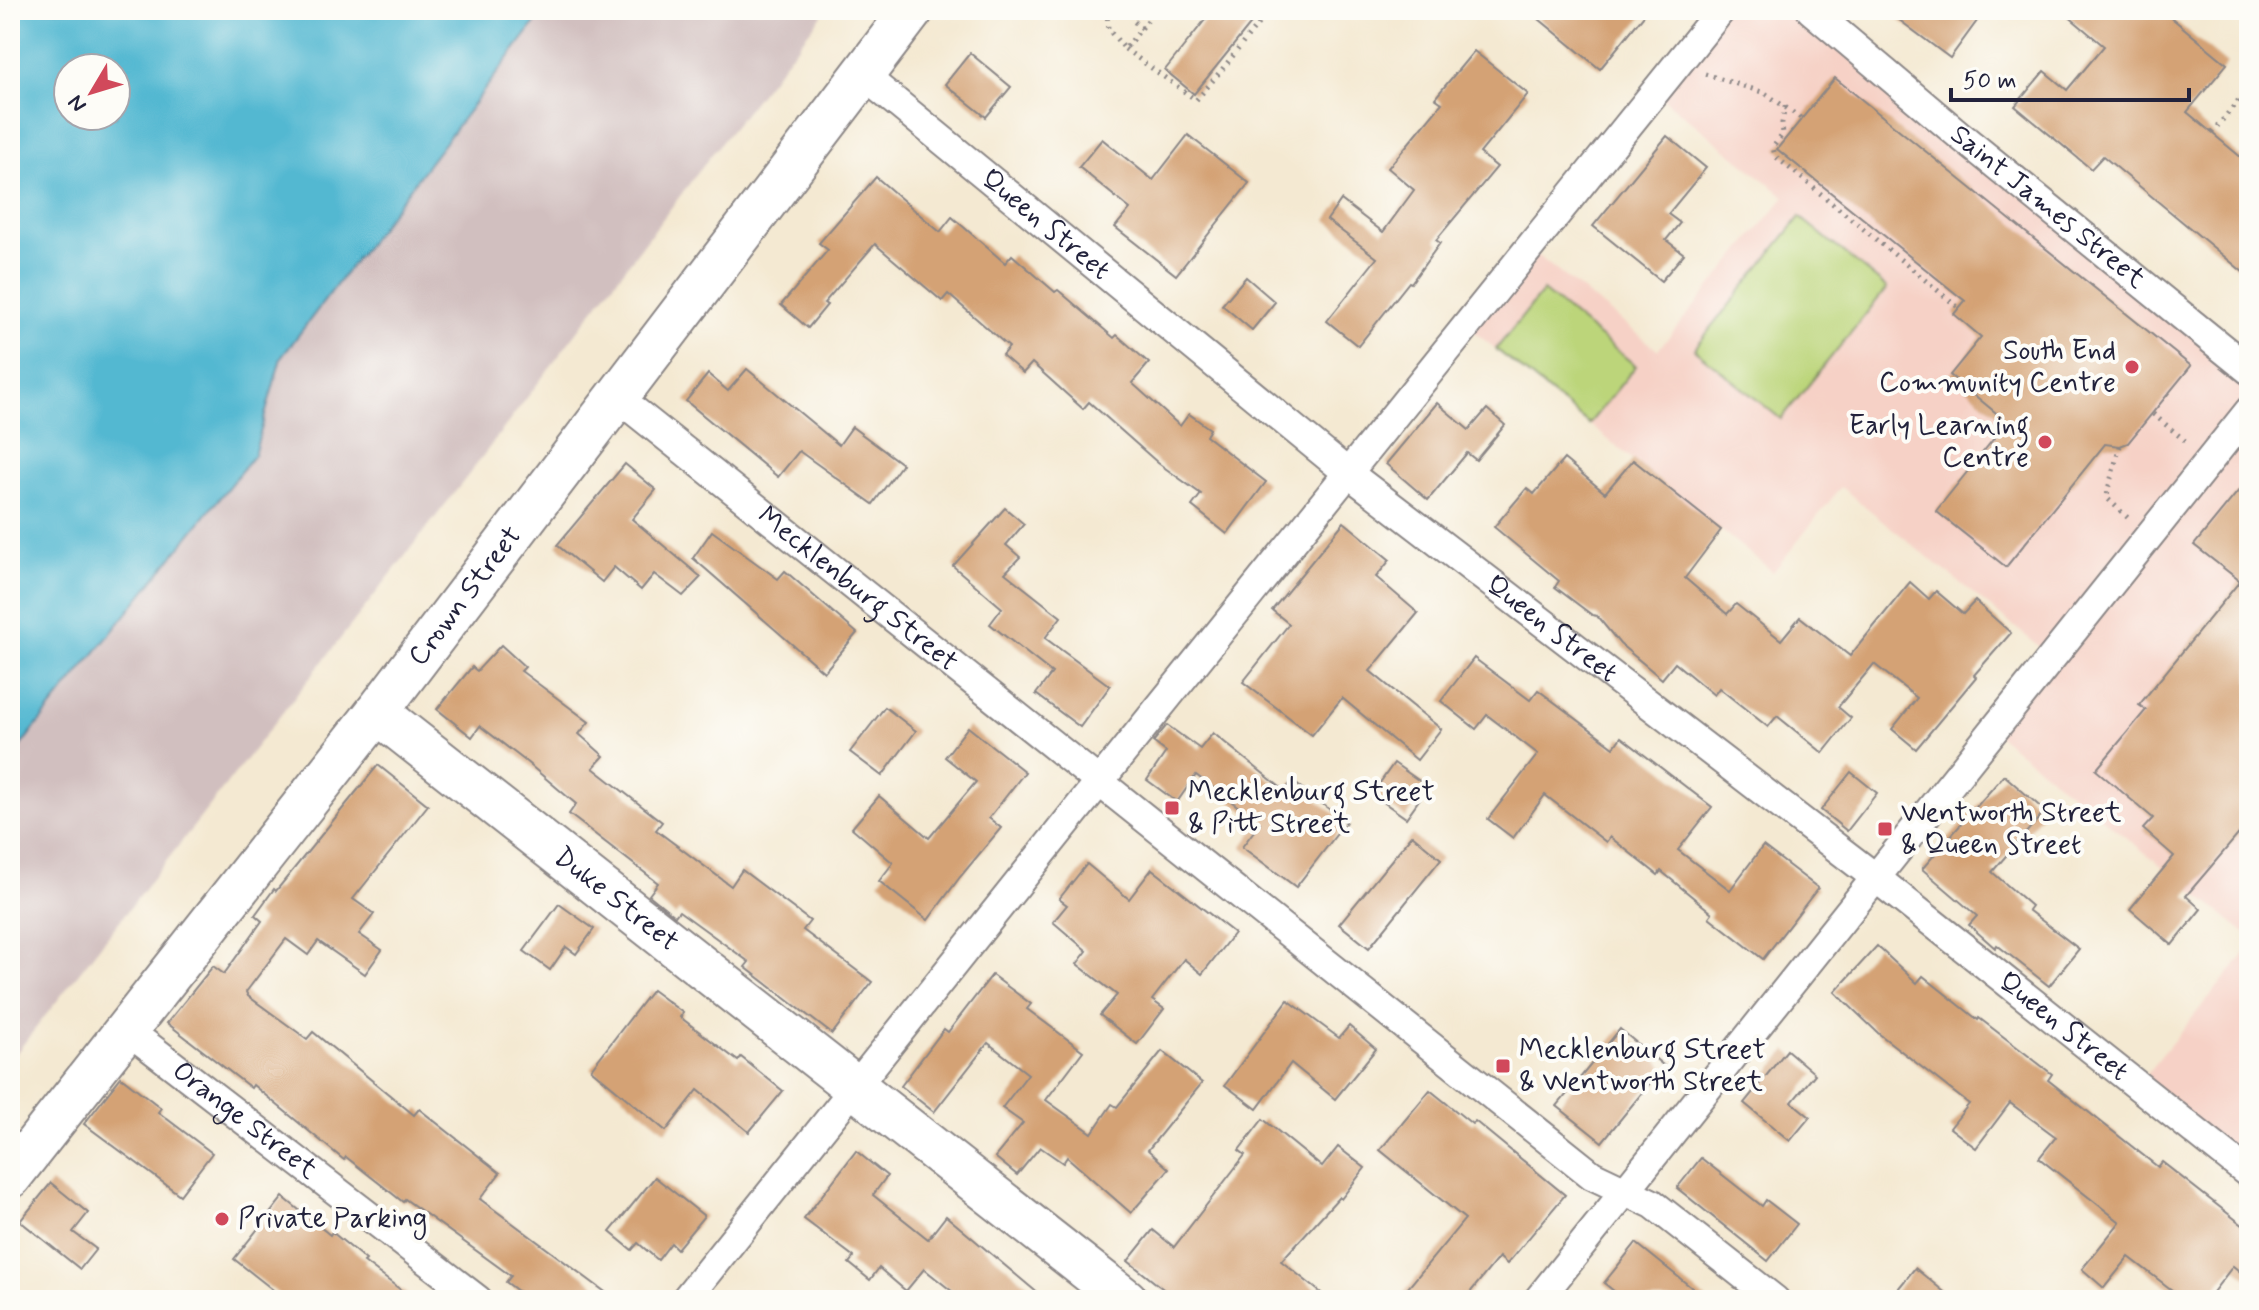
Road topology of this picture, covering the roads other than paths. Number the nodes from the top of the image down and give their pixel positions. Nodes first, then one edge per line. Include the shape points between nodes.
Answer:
1 (912, 10) edge
2 (1721, 10) edge
3 (1811, 10) edge
4 (863, 75) junction
5 (2249, 370) edge
6 (617, 397) junction
7 (2249, 411) edge
8 (1348, 473) junction
9 (377, 712) junction
10 (1099, 782) junction
11 (1876, 878) junction
12 (126, 1029) junction
13 (855, 1088) junction
14 (2249, 1174) edge
15 (10, 1177) edge
16 (1625, 1191) junction
17 (478, 1300) edge
18 (685, 1300) edge
19 (1126, 1300) edge
20 (1538, 1300) edge
21 (1775, 1300) edge

1 - 4 main road, Crown Street
2 - 8 street
3 - 5 street, Saint James Street
4 - 6 main road, Crown Street
4 - 8 street, Queen Street
6 - 9 main road, Crown Street
6 - 10 street, Mecklenburg Street
7 - 11 street
8 - 10 street
8 - 11 street, Queen Street
9 - 12 main road, Crown Street
9 - 13 main road, Duke Street
10 - 13 street
10 - 16 street, Mecklenburg Street via 1592,1175
11 - 14 street, Queen Street
11 - 16 street
12 - 15 main road, Crown Street
12 - 17 street, Orange Street
13 - 18 street
13 - 19 main road, Duke Street
16 - 20 street
16 - 21 street via 1653,1204

